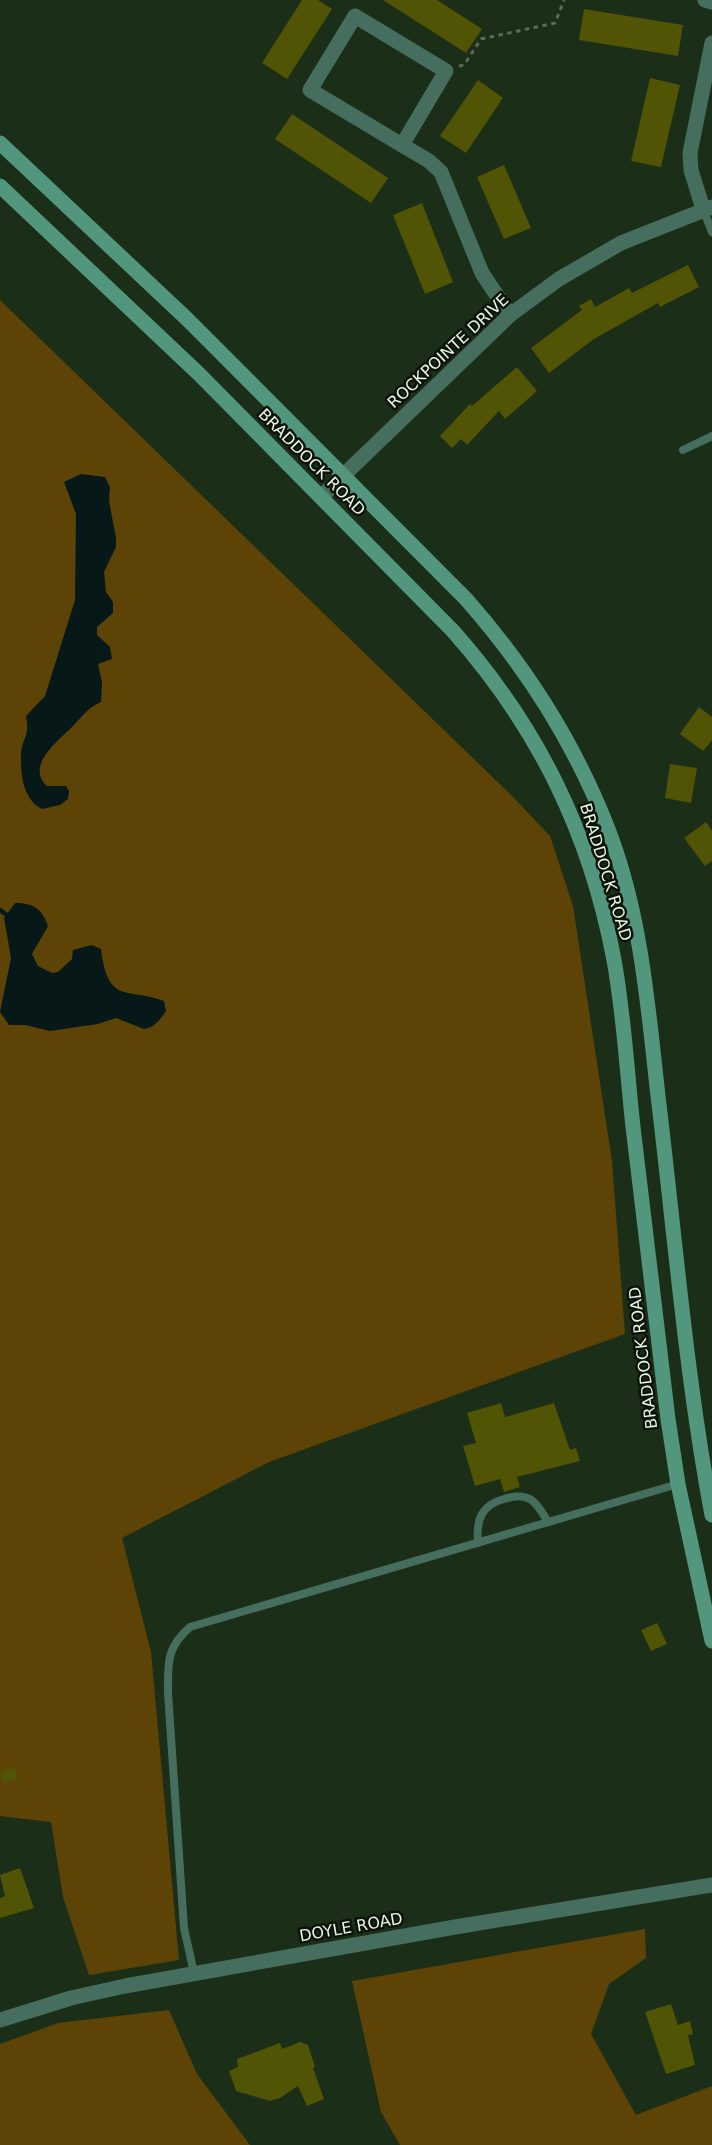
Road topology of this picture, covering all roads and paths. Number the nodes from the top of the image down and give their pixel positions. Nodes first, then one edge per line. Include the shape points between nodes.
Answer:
1 (564, 0) edge
2 (705, 0) edge
3 (712, 2) edge
4 (712, 43) edge
5 (446, 71) junction
6 (0, 143) edge
7 (402, 145) junction
8 (0, 186) edge
9 (708, 208) edge
10 (712, 232) edge
11 (510, 315) junction
12 (712, 436) edge
13 (683, 450) dead end
14 (343, 474) junction
15 (321, 497) junction
16 (678, 1484) junction
17 (712, 1515) edge
18 (548, 1522) junction
19 (478, 1543) junction
20 (712, 1641) edge
21 (712, 1886) edge
22 (194, 1973) junction
23 (0, 2020) edge

1 - 5 path via 555,22 481,39 464,65
2 - 3 street
4 - 9 street via 690,153 691,170
5 - 7 street
5 - 7 street via 355,16 310,90
6 - 14 main road, BRADDOCK ROAD via 187,319
7 - 11 street via 441,172 482,273
8 - 15 main road, BRADDOCK ROAD via 199,374
9 - 10 lane
9 - 11 street, ROCKPOINTE DRIVE via 597,256
11 - 14 street, ROCKPOINTE DRIVE
12 - 13 lane
14 - 15 street, ROCKPOINTE DRIVE
14 - 17 main road, BRADDOCK ROAD via 498,635 558,725 608,831 639,943 693,1400
15 - 16 main road, BRADDOCK ROAD via 491,674 535,742 579,836 615,962
16 - 18 lane
16 - 20 main road, BRADDOCK ROAD
18 - 19 lane
18 - 19 lane via 536,1504 516,1495 485,1508 477,1527
19 - 22 lane via 190,1627 178,1637 168,1657 168,1693 184,1928
21 - 22 street, DOYLE ROAD
22 - 23 street, DOYLE ROAD via 71,1998

